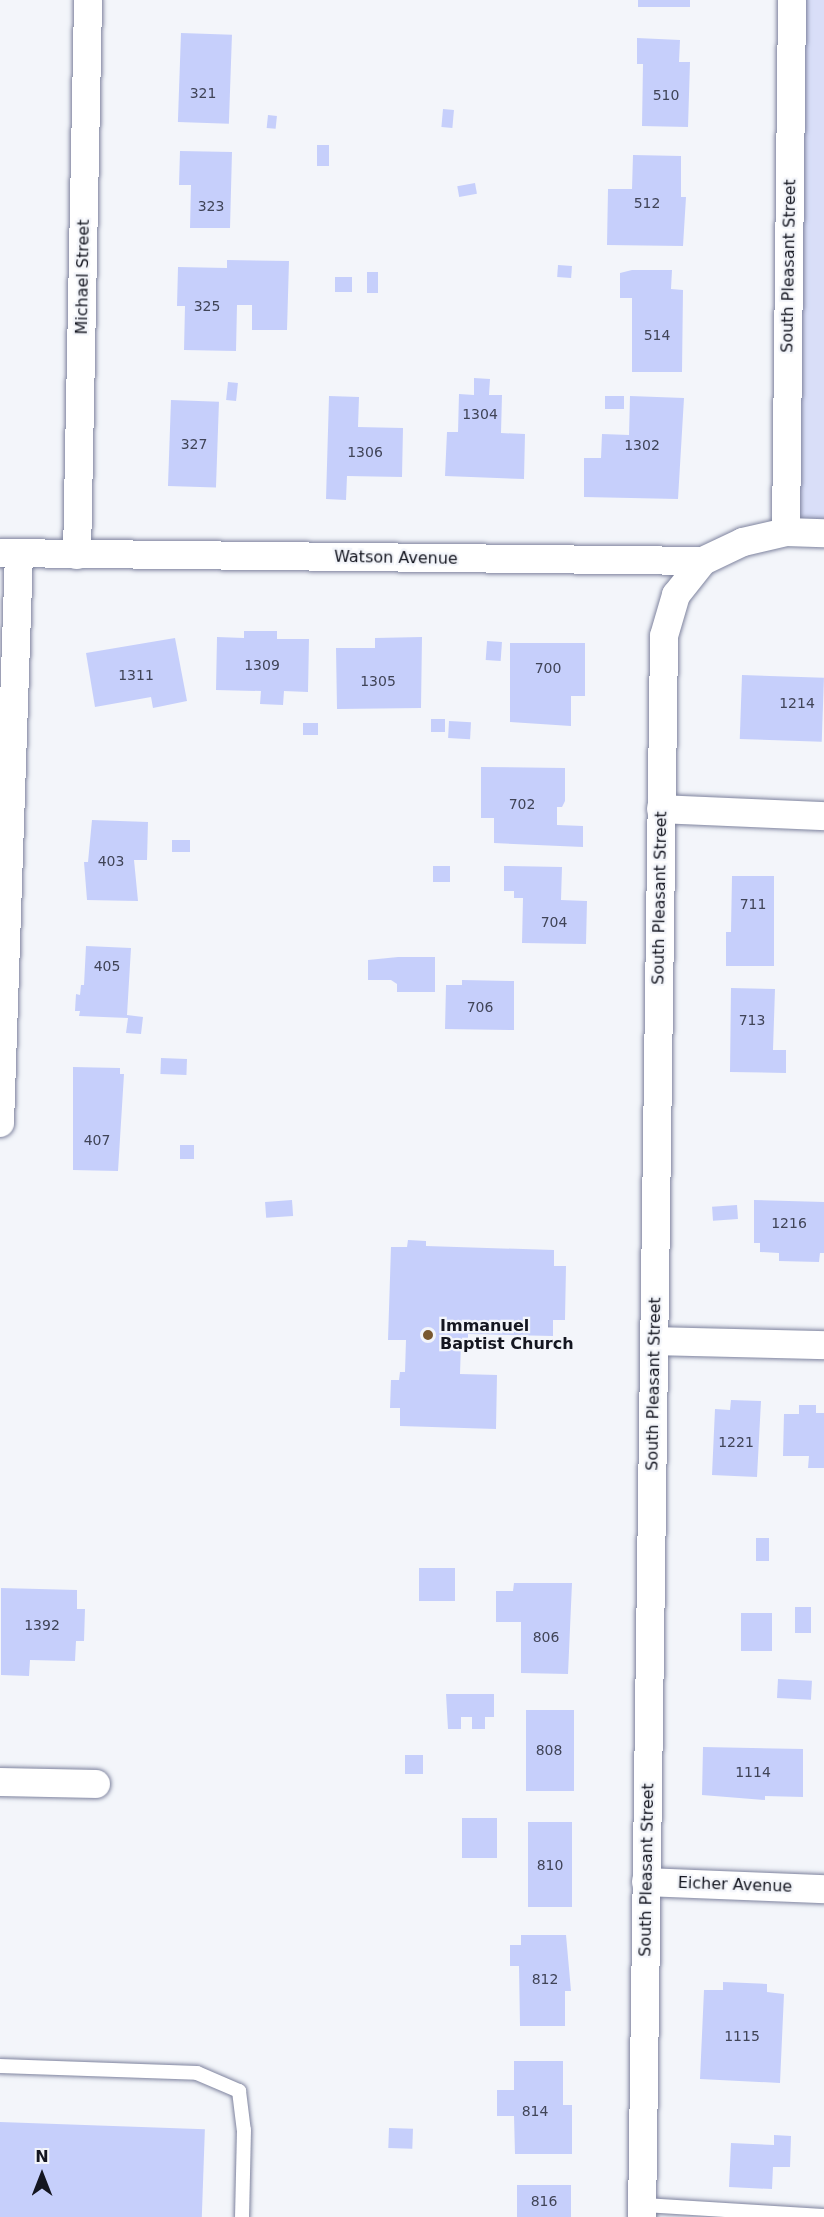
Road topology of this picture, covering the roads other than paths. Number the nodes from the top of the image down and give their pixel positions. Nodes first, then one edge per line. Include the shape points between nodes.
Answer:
1 (88, 0) edge
2 (792, 0) edge
3 (786, 532) junction
4 (824, 533) edge
5 (9, 554) edge
6 (77, 555) junction
7 (703, 561) junction
8 (661, 809) junction
9 (824, 816) edge
10 (0, 1123) edge
11 (655, 1341) junction
12 (824, 1345) edge
13 (0, 1782) edge
14 (96, 1784) dead end
15 (646, 1882) junction
16 (824, 1889) edge
17 (0, 2066) edge
18 (643, 2211) edge
19 (824, 2216) edge
20 (242, 2217) edge

1 - 6 street, Michael Street
2 - 3 street, South Pleasant Street
3 - 4 street, Watson Avenue
3 - 7 street, Watson Avenue via 743,542
5 - 6 street, Watson Avenue
5 - 10 street
6 - 7 street, Watson Avenue
7 - 8 street, South Pleasant Street via 676,595 664,636
8 - 9 street
8 - 11 street, South Pleasant Street
11 - 12 street
11 - 15 street, South Pleasant Street
13 - 14 street
15 - 16 street, Eicher Avenue
15 - 18 street, South Pleasant Street
17 - 20 lane via 197,2073 239,2091 244,2130
18 - 19 lane

